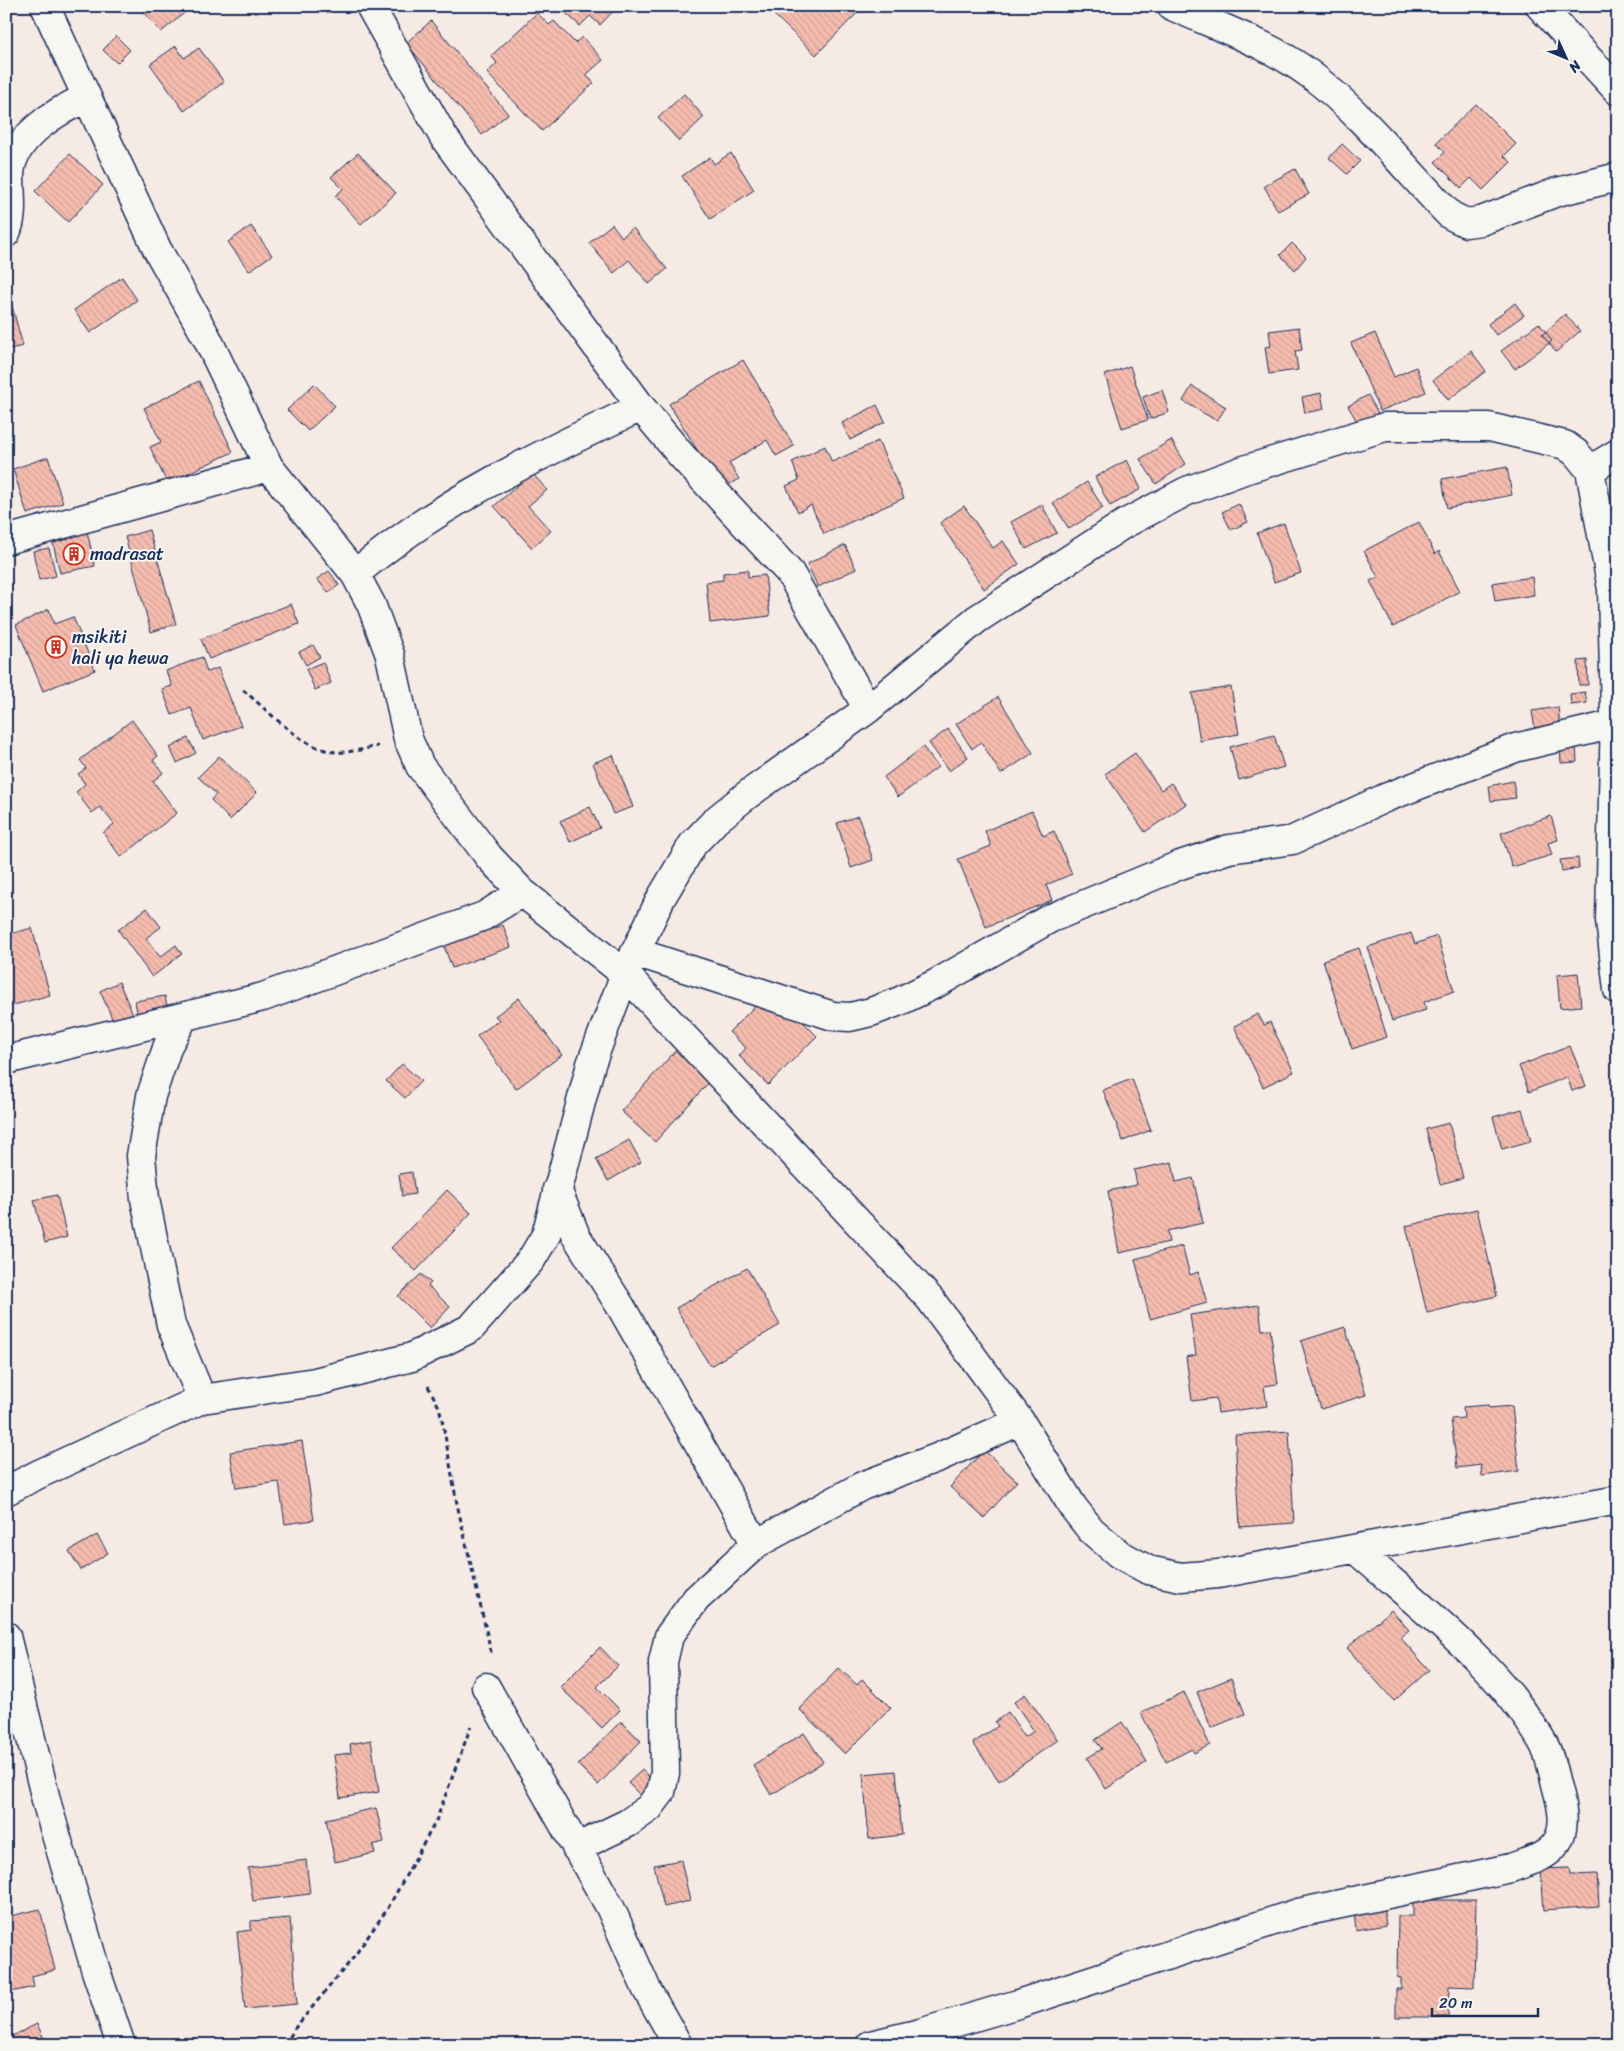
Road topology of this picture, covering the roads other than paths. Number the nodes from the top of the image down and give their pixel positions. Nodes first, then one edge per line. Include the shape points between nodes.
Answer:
1 (45, 6) edge
2 (370, 6) edge
3 (1172, 6) edge
4 (1540, 6) edge
5 (1618, 91) edge
6 (87, 98) junction
7 (1618, 177) edge
8 (6, 233) edge
9 (641, 407) junction
10 (1618, 453) edge
11 (269, 467) junction
12 (1590, 470) junction
13 (6, 540) edge
14 (355, 574) junction
15 (868, 709) junction
16 (1615, 724) junction
17 (522, 892) junction
18 (630, 963) junction
19 (1618, 990) edge
20 (184, 1017) junction
21 (6, 1060) edge
22 (557, 1189) junction
23 (202, 1399) junction
24 (1020, 1421) junction
25 (6, 1492) edge
26 (1618, 1500) edge
27 (756, 1544) junction
28 (1355, 1549) junction
29 (6, 1636) edge
30 (486, 1687) road end
31 (576, 1848) junction
32 (121, 2045) edge
33 (678, 2045) edge
34 (870, 2045) edge

1 - 6 street
2 - 9 street via 443,136
3 - 7 street via 1279,54 1310,74 1372,130 1450,215 1466,223 1557,192
4 - 5 street
6 - 8 street via 62,108 30,134 15,156 10,174 12,221
6 - 11 street via 157,249 207,338
9 - 14 street via 550,449 474,490 382,551
9 - 15 street via 681,456 790,574
10 - 12 street
11 - 13 street
11 - 14 street
12 - 15 street via 1565,445 1489,427 1384,427 1244,470 1187,492 1116,529 977,620
12 - 16 street via 1612,588
14 - 17 street via 371,604 390,655 408,740 420,766 489,857
15 - 18 street via 747,795 693,844 661,898
16 - 18 street via 1515,748 1385,798 1293,840 1229,849 1180,865 1049,919 937,982 871,1012 850,1017 833,1016
16 - 19 street via 1610,920
17 - 18 street
17 - 20 street via 484,916 263,997
18 - 22 street via 591,1064
18 - 24 street via 930,1300
20 - 21 street
20 - 23 street via 168,1045 151,1096 141,1156 145,1199 172,1325
22 - 23 street via 546,1235 531,1260 471,1328 412,1357 315,1382
22 - 27 street via 576,1236 621,1307
23 - 25 street
24 - 27 street via 862,1486
24 - 28 street via 1073,1507 1091,1530 1118,1554 1148,1570 1181,1576 1218,1574
26 - 28 street
27 - 31 street via 696,1600 669,1636 662,1662 664,1773 661,1792 649,1808 628,1823
28 - 34 street via 1451,1634 1510,1695 1544,1743 1563,1808 1561,1831 1555,1846 1544,1855 1511,1868 1298,1914 1018,2004
29 - 32 street via 47,1804
30 - 31 street
31 - 33 street via 610,1907 647,1990

